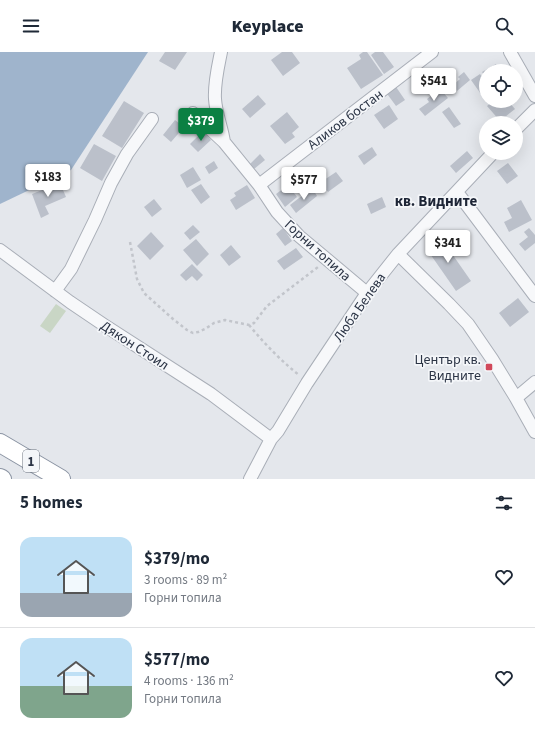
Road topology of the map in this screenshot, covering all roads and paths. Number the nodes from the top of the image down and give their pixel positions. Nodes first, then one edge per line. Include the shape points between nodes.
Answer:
1 (221, 52) edge
2 (432, 52) edge
3 (510, 52) edge
4 (535, 96) edge
5 (535, 110) edge
6 (193, 113) dead end
7 (152, 119) dead end
8 (523, 122) edge
9 (224, 142) junction
10 (487, 160) edge
11 (258, 185) junction
12 (457, 192) junction
13 (130, 242) dead end
14 (0, 250) edge
15 (398, 254) junction
16 (330, 262) junction
17 (55, 291) junction
18 (367, 293) junction
19 (535, 296) edge
20 (249, 325) junction
21 (535, 382) edge
22 (307, 383) junction
23 (516, 398) junction
24 (535, 432) edge
25 (271, 439) junction
26 (0, 443) edge
27 (61, 479) edge
28 (250, 479) edge

1 - 9 street via 215,99
2 - 11 street, Аликов бостан
3 - 4 street
5 - 8 street
6 - 9 street, Горни топила
7 - 17 street via 127,154 71,269
9 - 11 street, Горни топила
10 - 12 street, Люба Белева
11 - 16 street, Горни топила via 277,212 299,236
12 - 15 street, Люба Белева
12 - 19 street
13 - 20 path via 137,279 144,294 187,330 198,332 225,320
14 - 17 street, Дякон Стоил
15 - 18 street, Люба Белева
15 - 23 street via 468,324
16 - 18 street, Горни топила
16 - 20 path via 319,266 267,306
17 - 25 street, Дякон Стоил via 212,394
18 - 22 street, Люба Белева
20 - 22 path via 287,366
21 - 23 street
22 - 25 street, Люба Белева
23 - 24 street
25 - 28 street, Люба Белева
26 - 27 highway, 1

